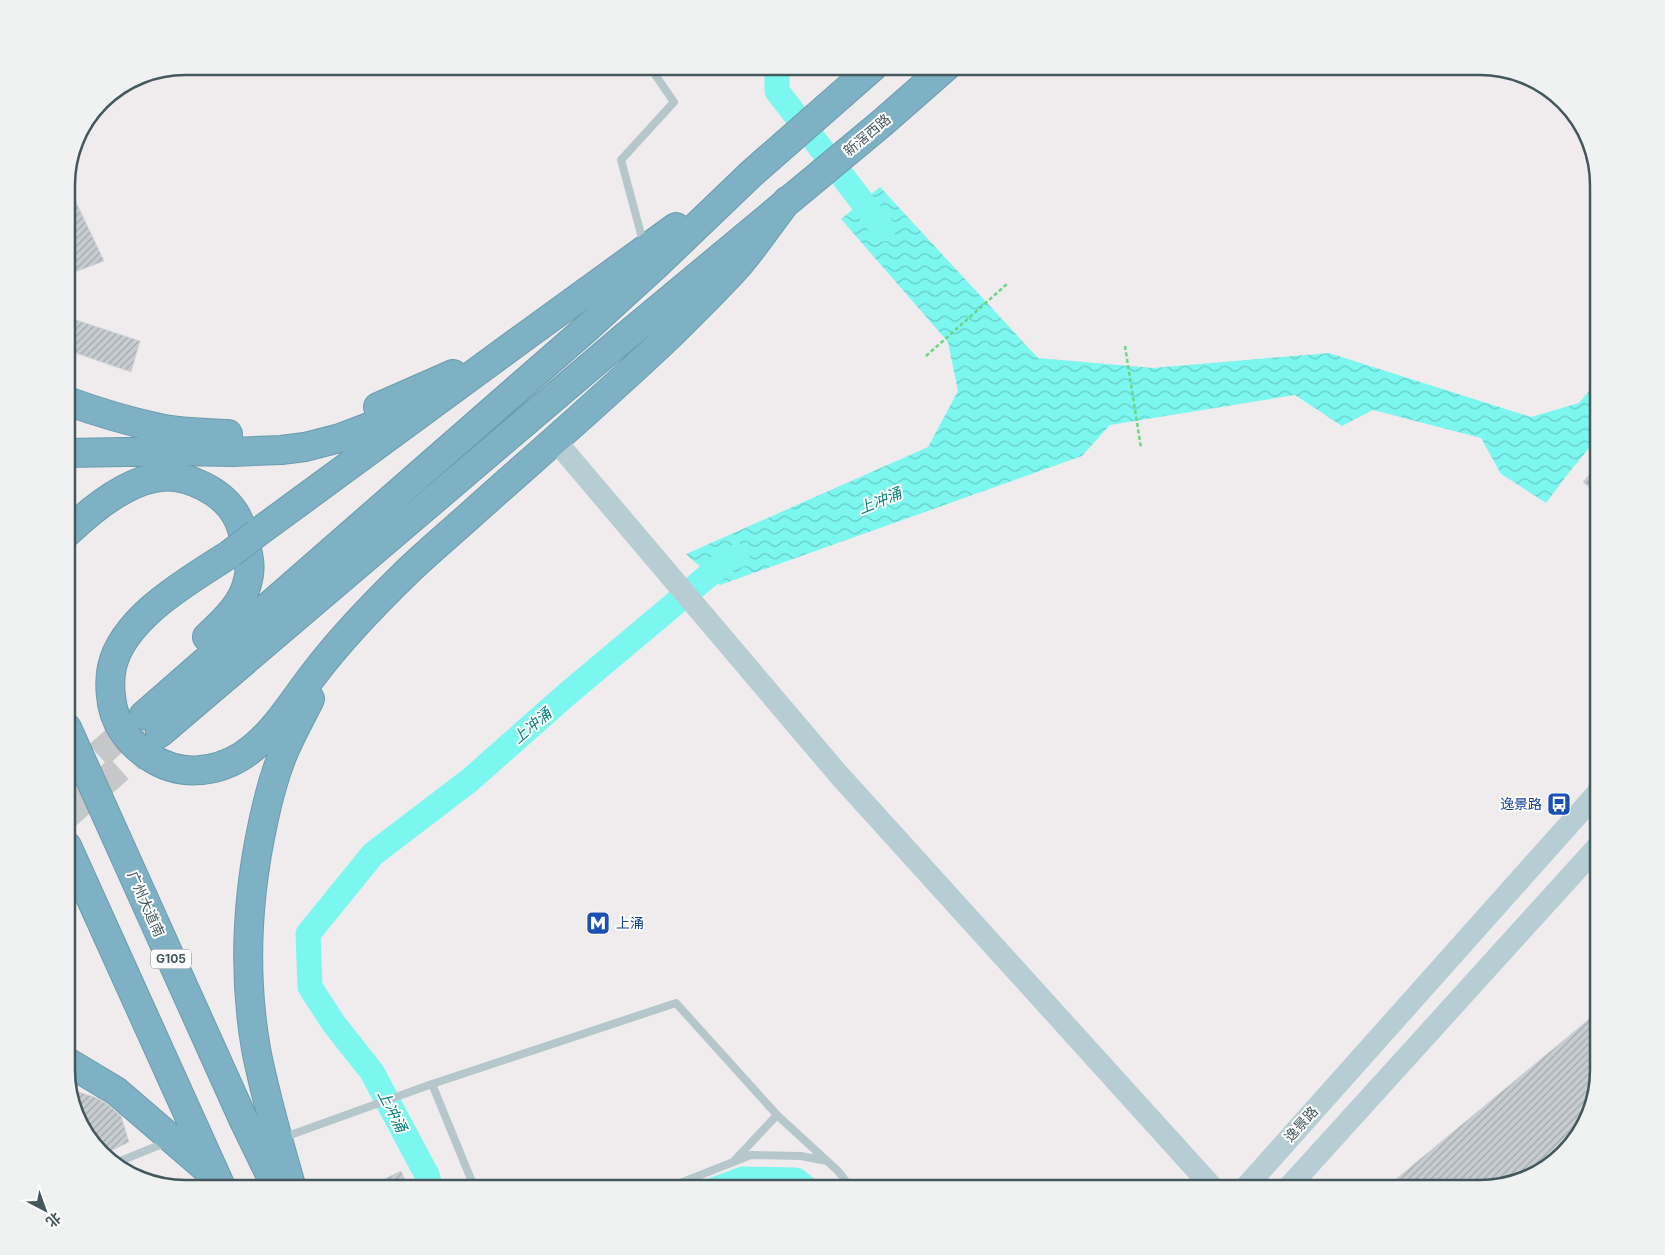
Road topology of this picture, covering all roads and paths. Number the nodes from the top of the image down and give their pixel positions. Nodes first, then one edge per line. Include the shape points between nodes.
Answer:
1 (655, 75) edge
2 (864, 75) edge
3 (937, 75) edge
4 (751, 174) junction
5 (787, 201) junction
6 (645, 249) junction
7 (1007, 284) dead end
8 (527, 334) junction
9 (1125, 346) dead end
10 (926, 356) dead end
11 (75, 404) edge
12 (555, 440) junction
13 (1141, 448) dead end
14 (75, 453) edge
15 (75, 525) edge
16 (372, 607) junction
17 (146, 716) junction
18 (75, 748) edge
19 (1590, 800) edge
20 (1590, 855) edge
21 (75, 865) edge
22 (75, 892) edge
23 (105, 930) junction
24 (75, 1066) edge
25 (432, 1084) junction
26 (777, 1115) junction
27 (173, 1139) junction
28 (278, 1139) junction
29 (123, 1160) edge
30 (827, 1161) junction
31 (732, 1162) junction
32 (216, 1180) edge
33 (218, 1180) edge
34 (273, 1180) edge
35 (289, 1180) edge
36 (471, 1180) edge
37 (687, 1180) edge
38 (845, 1180) edge
39 (1206, 1180) edge
40 (1252, 1180) edge
41 (1295, 1180) edge

1 - 6 lane via 674,102 621,160
2 - 4 highway
3 - 5 highway, 新滘西路
4 - 6 highway
4 - 17 highway via 586,328
5 - 12 highway via 735,269 638,365
5 - 17 highway via 626,336
6 - 8 highway
7 - 10 path
8 - 11 highway via 463,370 388,404 280,433 202,433 161,428
8 - 14 highway via 469,374 395,417 306,447 256,452
8 - 16 highway, bridge via 230,554 159,602 134,625 112,666 112,707 118,722 136,746 170,768 200,770 235,760 257,745 341,640
9 - 13 path
12 - 16 highway
12 - 39 main road via 839,775
15 - 17 highway via 128,488 160,477 176,478 210,490 227,503 237,517 249,557 249,578 243,595
16 - 28 highway via 342,644 290,739 268,797 258,844 250,896 250,995 256,1048
18 - 34 highway, 广州大道南 / G105
19 - 40 main road, 逸景路
20 - 41 main road
21 - 23 highway
22 - 23 highway
23 - 33 highway
24 - 27 highway via 116,1091
25 - 26 lane via 676,1003
25 - 28 lane
25 - 36 lane
26 - 30 lane
26 - 31 lane
27 - 29 lane
27 - 32 highway
28 - 35 highway
30 - 31 lane via 800,1156 751,1155
30 - 38 lane
31 - 37 lane

